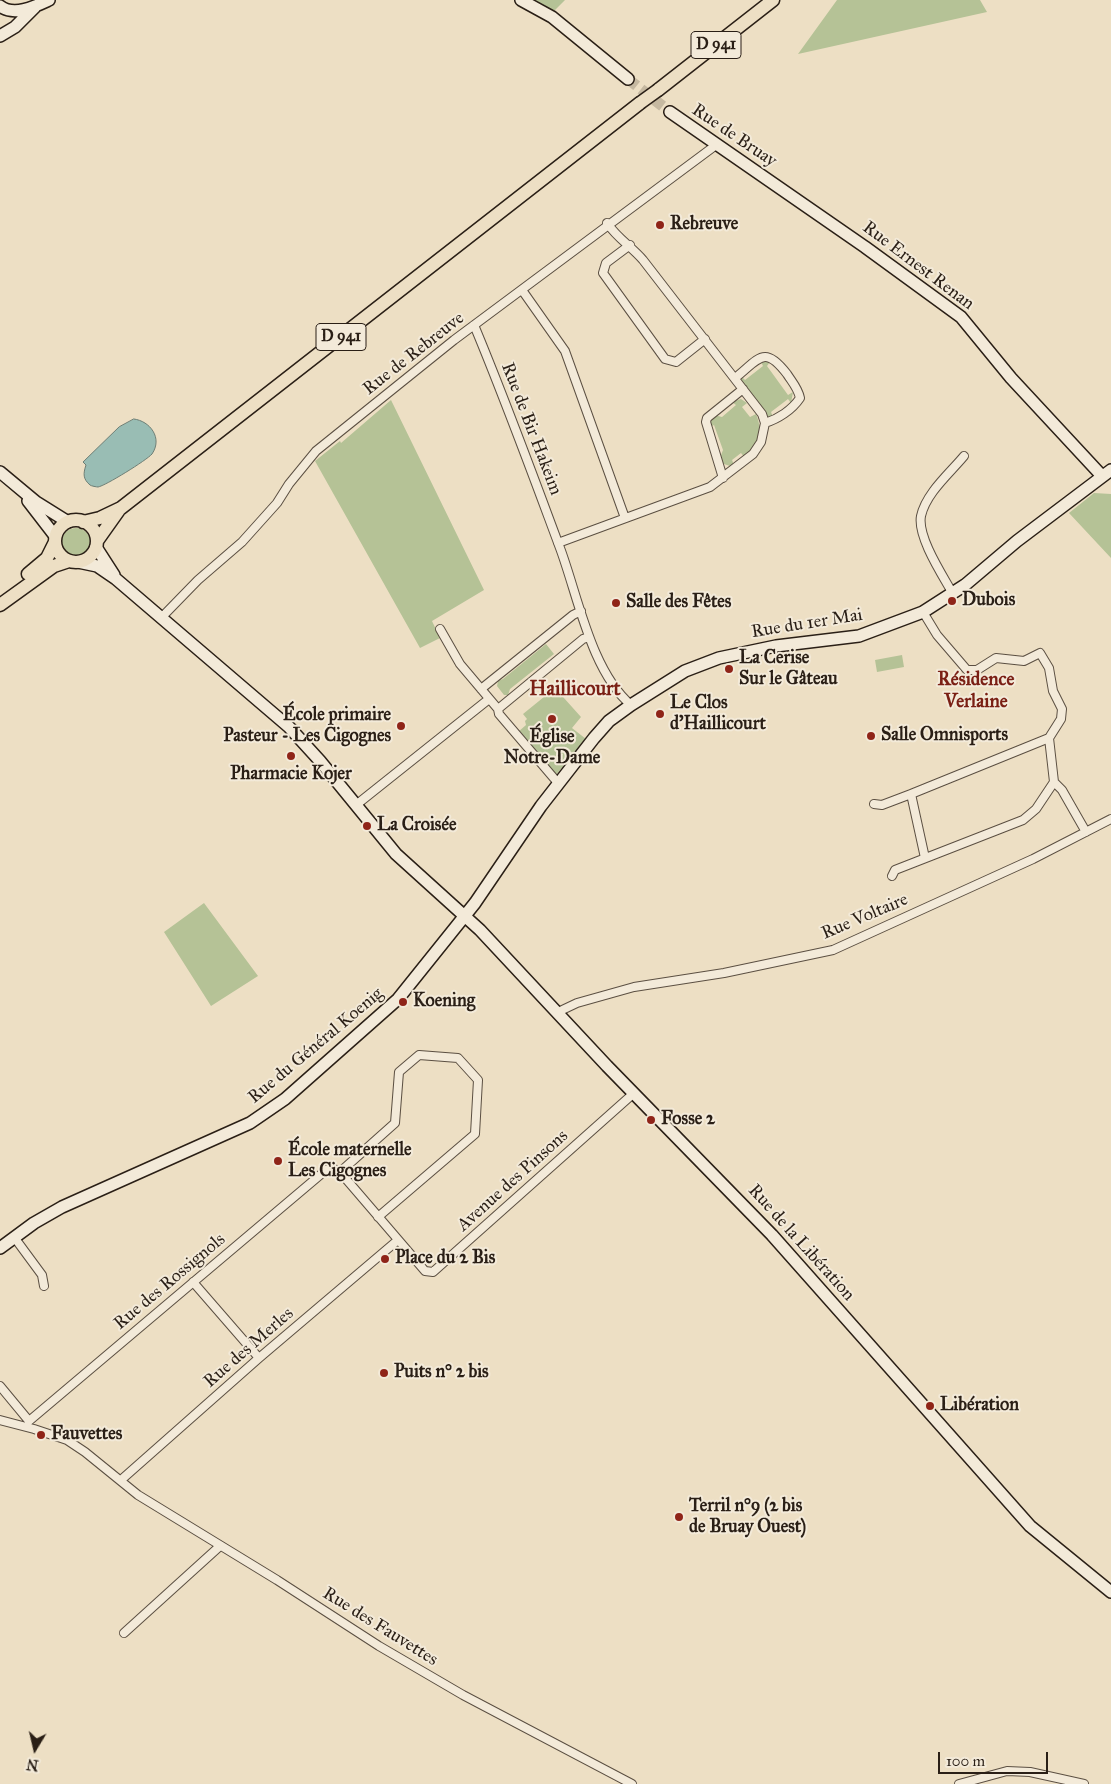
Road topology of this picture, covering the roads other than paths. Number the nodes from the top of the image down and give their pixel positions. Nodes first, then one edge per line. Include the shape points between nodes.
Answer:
1 (49, 0) edge
2 (520, 0) edge
3 (773, 0) edge
4 (36, 6) junction
5 (2, 7) edge
6 (3, 34) edge
7 (628, 79) tunnel mouth
8 (670, 112) tunnel mouth
9 (716, 145) junction
10 (780, 188) joint
11 (607, 223) junction
12 (630, 245) junction
13 (522, 290) junction
14 (474, 325) junction
15 (705, 339) junction
16 (734, 378) junction
17 (743, 389) junction
18 (765, 423) junction
19 (964, 456) dead end
20 (0, 472) edge
21 (1106, 473) edge
22 (723, 478) junction
23 (10, 481) junction
24 (121, 508) junction
25 (625, 518) junction
26 (68, 522) junction
27 (84, 522) junction
28 (55, 540) junction
29 (558, 543) junction
30 (96, 544) junction
31 (74, 561) junction
32 (116, 579) junction
33 (952, 594) junction
34 (0, 596) edge
35 (0, 606) edge
36 (582, 611) junction
37 (923, 612) junction
38 (161, 618) junction
39 (440, 629) dead end
40 (589, 637) junction
41 (481, 689) junction
42 (489, 698) junction
43 (631, 705) junction
44 (498, 709) junction
45 (1049, 738) junction
46 (1054, 782) junction
47 (558, 783) junction
48 (911, 794) junction
49 (874, 804) dead end
50 (356, 806) junction
51 (1111, 820) edge
52 (1086, 832) junction
53 (925, 858) junction
54 (892, 876) dead end
55 (465, 916) junction
56 (558, 1012) junction
57 (634, 1093) junction
58 (332, 1168) joint
59 (340, 1172) junction
60 (378, 1217) junction
61 (14, 1237) junction
62 (398, 1240) junction
63 (0, 1248) edge
64 (193, 1282) junction
65 (44, 1286) dead end
66 (259, 1358) junction
67 (0, 1386) edge
68 (0, 1420) edge
69 (28, 1424) junction
70 (121, 1480) junction
71 (220, 1546) junction
72 (1111, 1592) edge
73 (124, 1633) dead end
74 (632, 1784) edge
75 (959, 1784) edge
76 (1084, 1784) edge

1 - 4 street
2 - 7 street via 552,17
3 - 24 main road, D 941, bridge
4 - 5 street via 13,11
4 - 6 street
5 - 6 street via 7,16
8 - 9 street, Rue de Bruay
9 - 10 street, Rue de Bruay
9 - 11 street, Rue de Rebreuve
10 - 21 street, Rue Ernest Renan via 961,317 1011,378
11 - 12 street
11 - 13 street, Rue de Rebreuve
12 - 15 street
12 - 15 street via 606,263 602,273 665,358 676,362
13 - 14 street, Rue de Rebreuve
13 - 25 street via 565,350
14 - 29 street, Rue de Bir Hakeim
14 - 38 street, Rue de Rebreuve via 316,451 277,503 242,542
15 - 16 street
16 - 17 street
16 - 18 street via 762,356 770,356 776,359 799,391 800,398 796,404 775,420
17 - 18 street
17 - 22 street via 706,422
18 - 22 street via 761,442 753,454
19 - 33 street via 942,482 921,516 925,540
20 - 23 street
21 - 33 street, Rue du 1er Mai
22 - 25 street via 710,487
23 - 26 street
23 - 28 street
24 - 27 main road, D 941
24 - 30 main road, D 941
25 - 29 street
26 - 27 main road
26 - 28 main road via 60,528
27 - 30 main road via 93,529
28 - 31 main road via 59,554
28 - 34 main road via 48,558
29 - 36 street, Rue de Bir Hakeim
30 - 31 main road via 89,557
30 - 32 street
31 - 32 street via 97,566
31 - 35 main road via 54,566
32 - 38 street, Rue de la Libération
33 - 37 street, Rue du 1er Mai
36 - 40 street, Rue de Bir Hakeim
36 - 41 street via 572,615
37 - 43 street, Rue du 1er Mai via 859,636 776,646 710,661 677,675
37 - 45 street via 937,635 967,670 976,670 996,658 1024,661 1040,653 1049,668 1053,690 1062,709 1061,719
38 - 50 street, Rue de la Libération via 289,727
39 - 41 street via 460,664
40 - 43 street, Rue de Bir Hakeim via 616,688
40 - 44 street via 576,644
41 - 42 street
42 - 44 street
42 - 50 street
43 - 47 street, Rue du 1er Mai via 601,729
44 - 47 street via 516,736
45 - 46 street
45 - 48 street
46 - 52 street
46 - 53 street via 1036,809 1023,820
47 - 55 street, Rue du 1er Mai
48 - 49 street via 882,805
48 - 53 street
50 - 55 street, Rue de la Libération via 396,854
51 - 52 street, Rue Voltaire
52 - 56 street, Rue Voltaire via 833,950 724,973 634,987 577,1003
53 - 54 street via 896,870
55 - 56 street, Rue de la Libération
55 - 61 street, Rue du Général Koenig via 390,1008 266,1114 229,1134 62,1207
56 - 57 street, Rue de la Libération
57 - 62 street, Avenue des Pinsons via 433,1272 424,1271
57 - 72 street, Rue de la Libération via 772,1235 1030,1526
58 - 59 street, Avenue des Pinsons
58 - 64 street, Rue des Rossignols via 320,1174
59 - 60 street, Avenue des Pinsons
59 - 60 street via 395,1123 399,1072 419,1054 458,1058 478,1080 475,1134
60 - 62 street, Avenue des Pinsons
61 - 63 street, Rue du Général Koenig
61 - 65 street via 42,1275
62 - 66 street, Rue des Merles
64 - 66 street
64 - 69 street, Rue des Rossignols
66 - 70 street, Rue des Merles
67 - 69 street
68 - 69 street, Rue des Fauvettes
69 - 70 street, Rue des Fauvettes via 67,1440
70 - 71 street, Rue des Fauvettes via 138,1495
71 - 73 street
71 - 74 street, Rue des Fauvettes via 446,1685
75 - 76 street via 1007,1771 1030,1772

